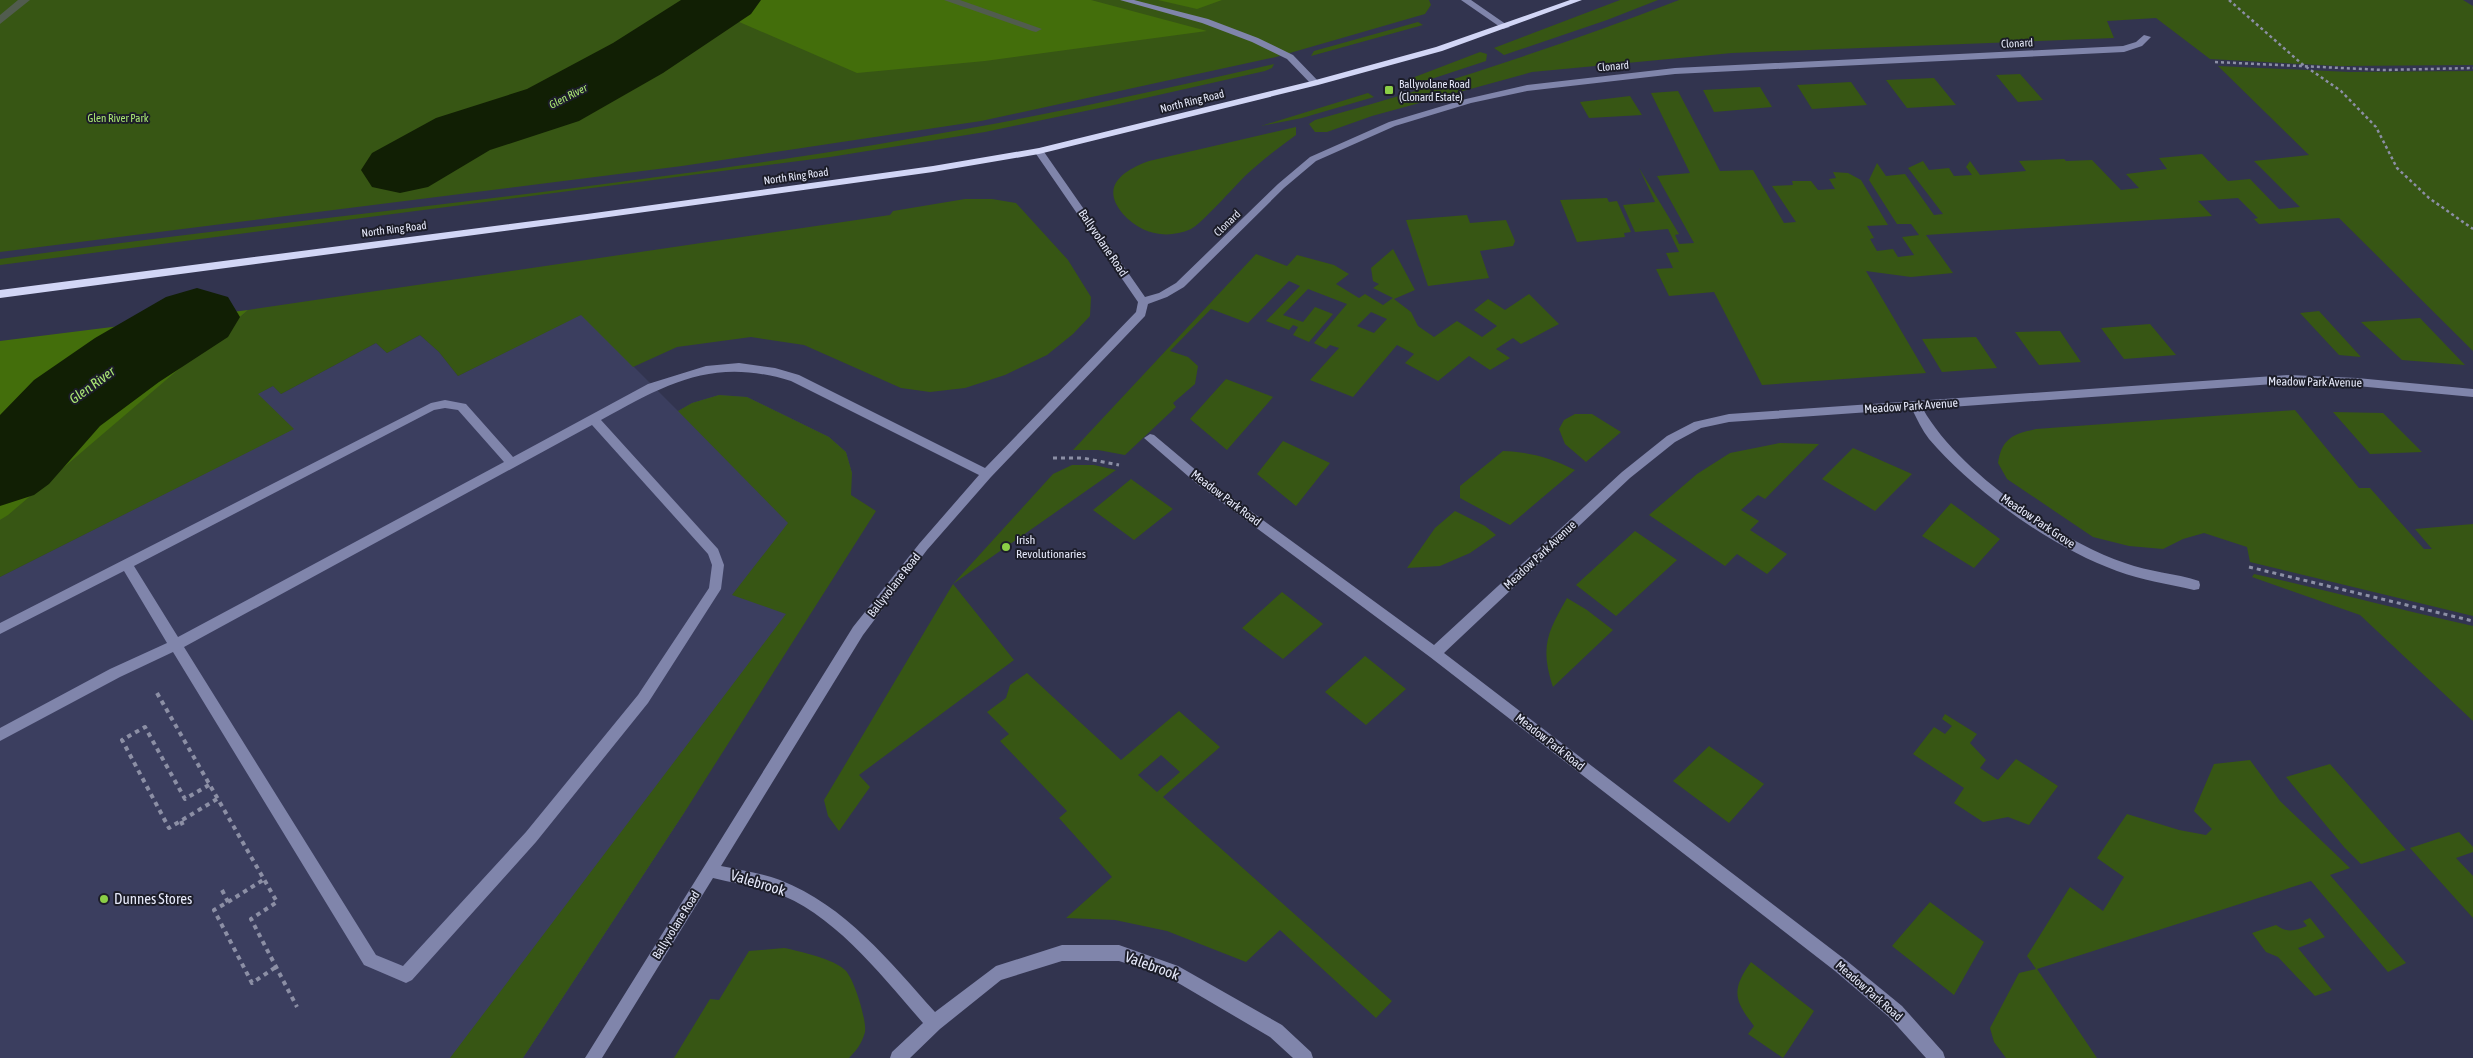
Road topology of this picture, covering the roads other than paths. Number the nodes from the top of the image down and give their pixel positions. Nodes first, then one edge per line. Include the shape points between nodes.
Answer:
1 (1124, 0) edge
2 (1465, 0) edge
3 (1578, 0) edge
4 (1506, 27) junction
5 (2148, 37) dead end
6 (1315, 83) junction
7 (1040, 151) junction
8 (0, 294) edge
9 (1143, 302) junction
10 (2473, 392) edge
11 (1915, 406) junction
12 (592, 419) junction
13 (1150, 438) dead end
14 (512, 463) junction
15 (988, 474) junction
16 (126, 564) junction
17 (2194, 585) dead end
18 (0, 629) edge
19 (176, 645) junction
20 (1435, 653) junction
21 (0, 735) edge
22 (710, 870) junction
23 (934, 1023) junction
24 (593, 1058) edge
25 (898, 1058) edge
26 (1305, 1058) edge
27 (1937, 1058) edge

1 - 6 street via 1205,21 1255,40 1290,57
2 - 4 street
3 - 4 main road, North Ring Road
4 - 6 main road, North Ring Road via 1440,49
5 - 9 street, Clonard via 2124,49 1685,71 1592,79 1527,88 1469,101 1392,124 1313,159 1180,285
6 - 7 main road, North Ring Road
7 - 8 main road, North Ring Road via 587,218
7 - 9 street, Ballyvolane Road
9 - 15 street, Ballyvolane Road via 1141,313 1133,323
10 - 11 street, Meadow Park Avenue via 2290,379
11 - 17 street, Meadow Park Grove via 1931,433 1953,458 2073,546 2120,567
11 - 20 street, Meadow Park Avenue via 1729,418 1698,425 1671,439 1626,475
12 - 14 street
12 - 15 street via 676,378 711,368 744,365 768,368 796,378
12 - 19 street via 714,552 718,564 715,589 643,699 531,837 406,975 370,960
13 - 20 street, Meadow Park Road via 1200,480
14 - 16 street via 462,407 446,404 431,407
14 - 19 street
15 - 22 street, Ballyvolane Road via 923,547 858,631
16 - 18 street
16 - 19 street
19 - 21 street via 115,673
20 - 27 street, Meadow Park Road via 1841,966 1896,1012
22 - 23 street, Valebrook via 777,886 821,908 872,954
22 - 24 street, Ballyvolane Road
23 - 25 street, Valebrook
23 - 26 street, Valebrook via 996,974 1062,953 1118,954 1172,971 1215,994 1276,1031

